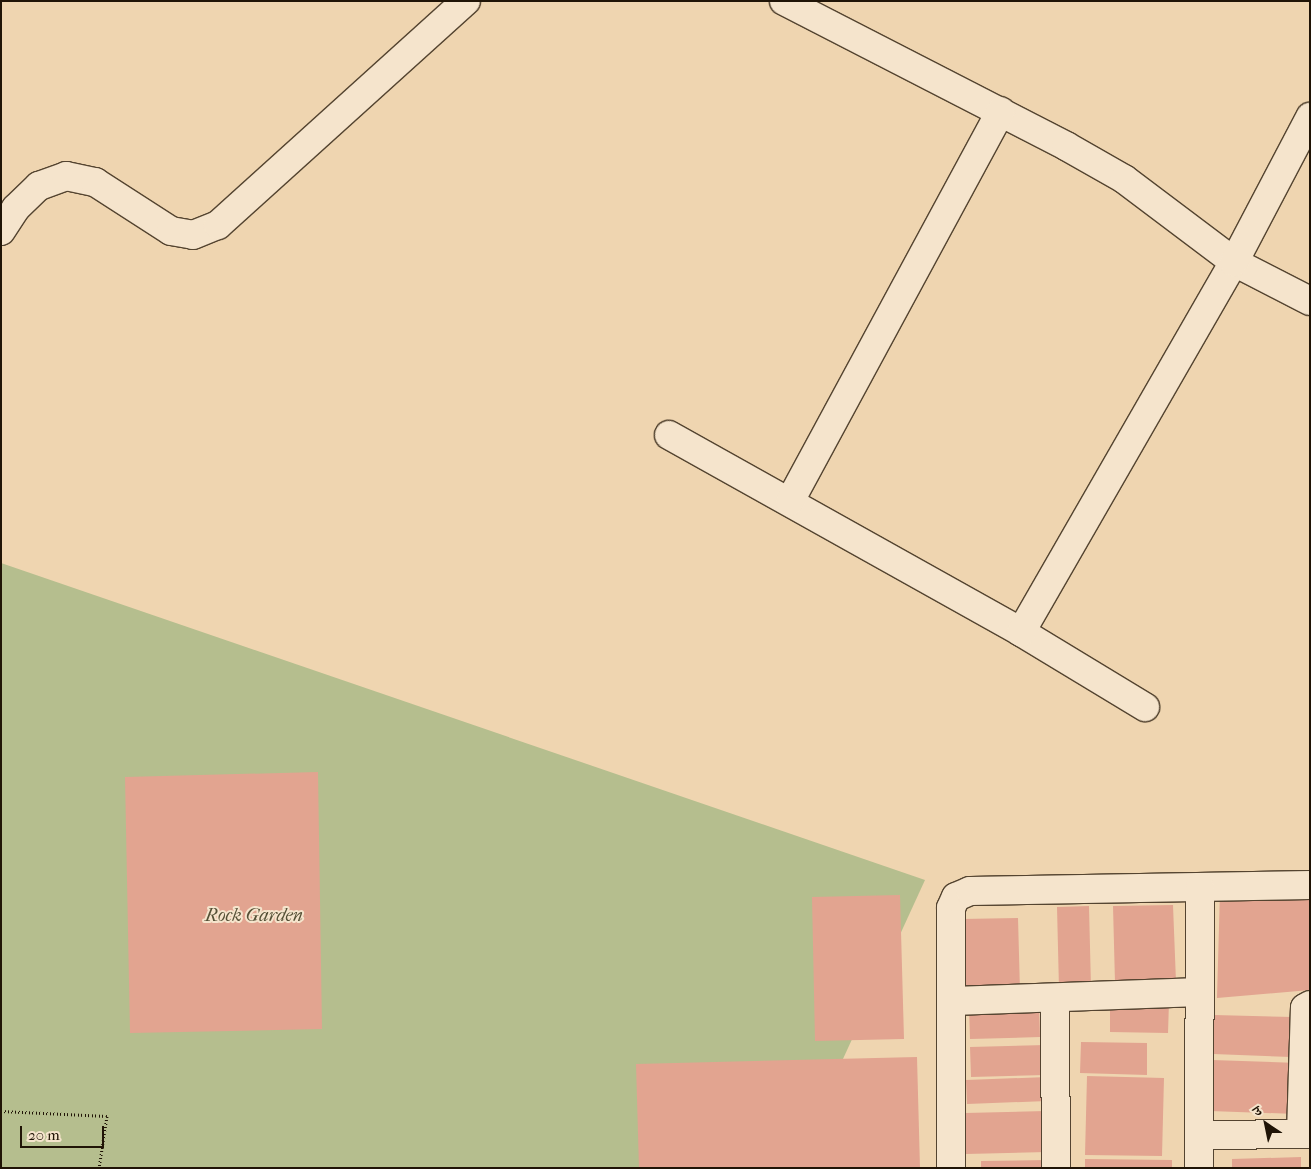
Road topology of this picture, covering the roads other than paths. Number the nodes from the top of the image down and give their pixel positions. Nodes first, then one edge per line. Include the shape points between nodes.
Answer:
1 (466, 1) edge
2 (784, 1) edge
3 (1001, 111) junction
4 (1310, 117) edge
5 (1, 231) edge
6 (1234, 262) junction
7 (1310, 302) edge
8 (669, 435) dead end
9 (790, 501) junction
10 (1021, 632) junction
11 (1145, 707) dead end
12 (1310, 885) edge
13 (1200, 888) junction
14 (1200, 992) junction
15 (1055, 1000) junction
16 (954, 1001) junction
17 (1310, 1005) edge
18 (1306, 1134) edge
19 (1200, 1135) junction
20 (951, 1168) edge
21 (1056, 1168) edge
22 (1200, 1168) edge

1 - 5 street via 218,225 194,235 171,231 95,182 66,176 39,186 16,208
2 - 3 street
3 - 6 street via 1124,179
3 - 9 street
4 - 6 street
6 - 7 street
6 - 10 street
8 - 9 street
9 - 10 street
10 - 11 street
12 - 13 street
13 - 14 street
13 - 16 street via 963,894 951,908
14 - 15 street
14 - 19 street
15 - 16 street
15 - 21 street
16 - 20 street
17 - 18 street via 1305,1008
18 - 19 street
19 - 22 street

